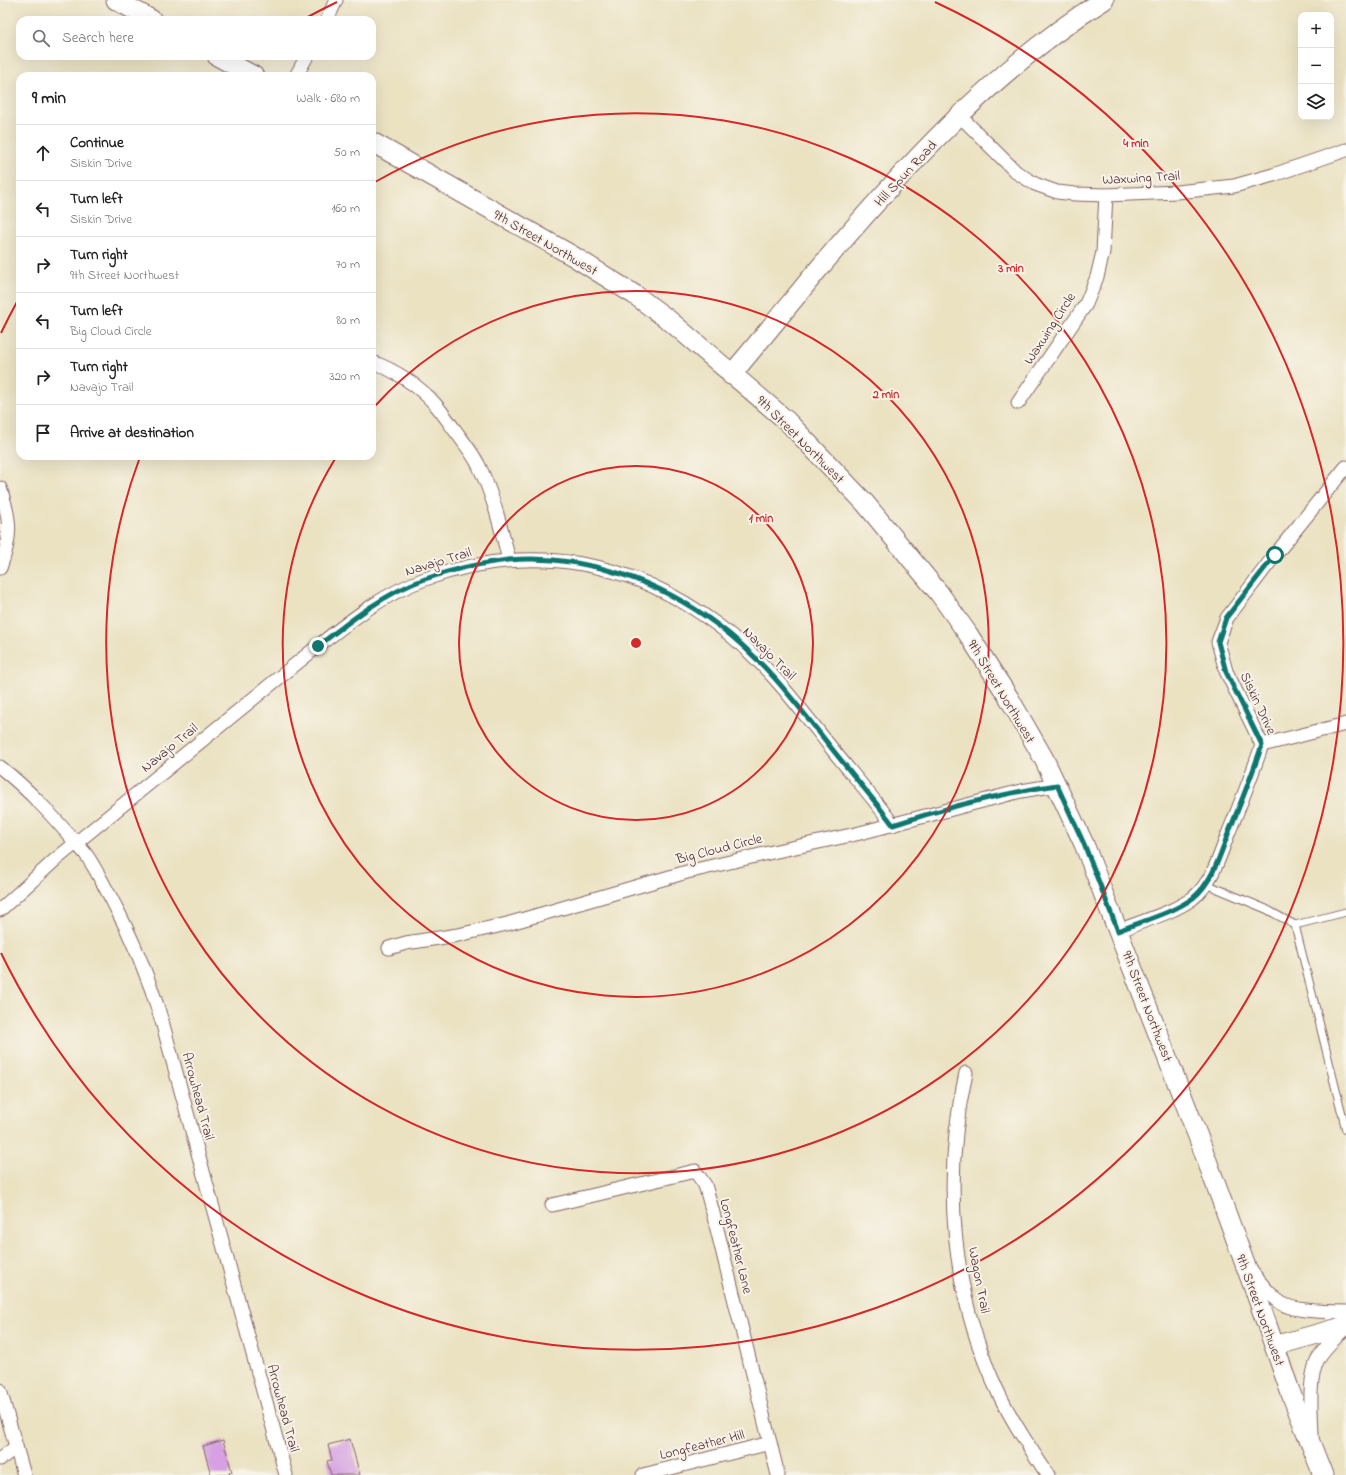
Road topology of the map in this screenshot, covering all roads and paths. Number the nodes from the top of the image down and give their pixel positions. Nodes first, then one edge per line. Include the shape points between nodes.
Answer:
1 (116, 0) edge
2 (336, 0) edge
3 (1104, 0) edge
4 (145, 16) edge
5 (329, 16) edge
6 (225, 60) edge
7 (305, 60) edge
8 (247, 72) edge
9 (298, 72) edge
10 (959, 115) junction
11 (376, 144) edge
12 (1346, 150) edge
13 (1106, 195) junction
14 (376, 364) edge
15 (731, 375) junction
16 (1018, 404) dead end
17 (1346, 467) edge
18 (0, 488) edge
19 (509, 560) junction
20 (0, 568) edge
21 (1346, 724) edge
22 (1262, 745) junction
23 (0, 767) edge
24 (1057, 785) junction
25 (893, 825) junction
26 (76, 844) junction
27 (1206, 884) junction
28 (0, 910) edge
29 (1346, 912) edge
30 (1295, 925) junction
31 (1118, 931) junction
32 (390, 948) dead end
33 (966, 1073) dead end
34 (1346, 1130) edge
35 (552, 1205) dead end
36 (1246, 1266) junction
37 (1346, 1312) edge
38 (1346, 1326) edge
39 (1274, 1346) junction
40 (0, 1390) edge
41 (770, 1443) junction
42 (16, 1448) junction
43 (1312, 1449) junction
44 (0, 1459) edge
45 (24, 1475) edge
46 (286, 1475) edge
47 (643, 1475) edge
48 (778, 1475) edge
49 (1048, 1475) edge
50 (1323, 1475) edge

1 - 4 street
2 - 5 street
3 - 10 street, Hill Spun Road via 1014,67
6 - 8 street
7 - 9 street
10 - 13 street, Waxwing Trail via 1016,172 1035,184 1057,192
10 - 15 street, Hill Spun Road via 891,186
11 - 15 street, 9th Street Northwest via 574,256 635,295 705,350
12 - 13 street, Waxwing Trail via 1273,176 1234,186
13 - 16 street, Waxwing Circle via 1103,252 1097,277 1086,304
14 - 19 street via 410,382 434,403 466,445 484,478
15 - 24 street, 9th Street Northwest via 793,427 865,503 939,593 1009,698
17 - 22 street, Siskin Drive via 1226,618 1218,642 1226,672
18 - 20 street via 8,514 10,532
19 - 25 street, Navajo Trail via 568,562 615,572 643,582 697,611 740,645 803,710
19 - 26 street, Navajo Trail via 425,579 359,614
21 - 22 street
22 - 27 street, Siskin Drive via 1239,808
23 - 26 street, Arrowhead Trail via 56,818
24 - 25 street, Big Cloud Circle via 1021,791
24 - 31 street, 9th Street Northwest via 1084,844
25 - 32 street, Big Cloud Circle via 687,872 506,924
26 - 28 street, Navajo Trail
26 - 46 street, Arrowhead Trail via 86,854 118,912 153,990
27 - 30 lane via 1266,909
27 - 31 street, Siskin Drive via 1195,897 1181,906
29 - 30 lane
30 - 34 lane
31 - 36 street, 9th Street Northwest
33 - 49 street, Wagon Trail via 960,1098 952,1170 958,1258 963,1288 979,1346 998,1391 1022,1436
35 - 41 street, Longfeather Lane via 695,1170 705,1185 713,1213
36 - 37 street via 1282,1303 1298,1308
36 - 39 street, 9th Street Northwest
38 - 39 street
38 - 43 street via 1324,1350 1313,1372
39 - 43 street, 9th Street Northwest
40 - 42 street
41 - 47 street, Longfeather Hill
41 - 48 street, Longfeather Lane
42 - 44 street
42 - 45 street
43 - 50 street, 9th Street Northwest

